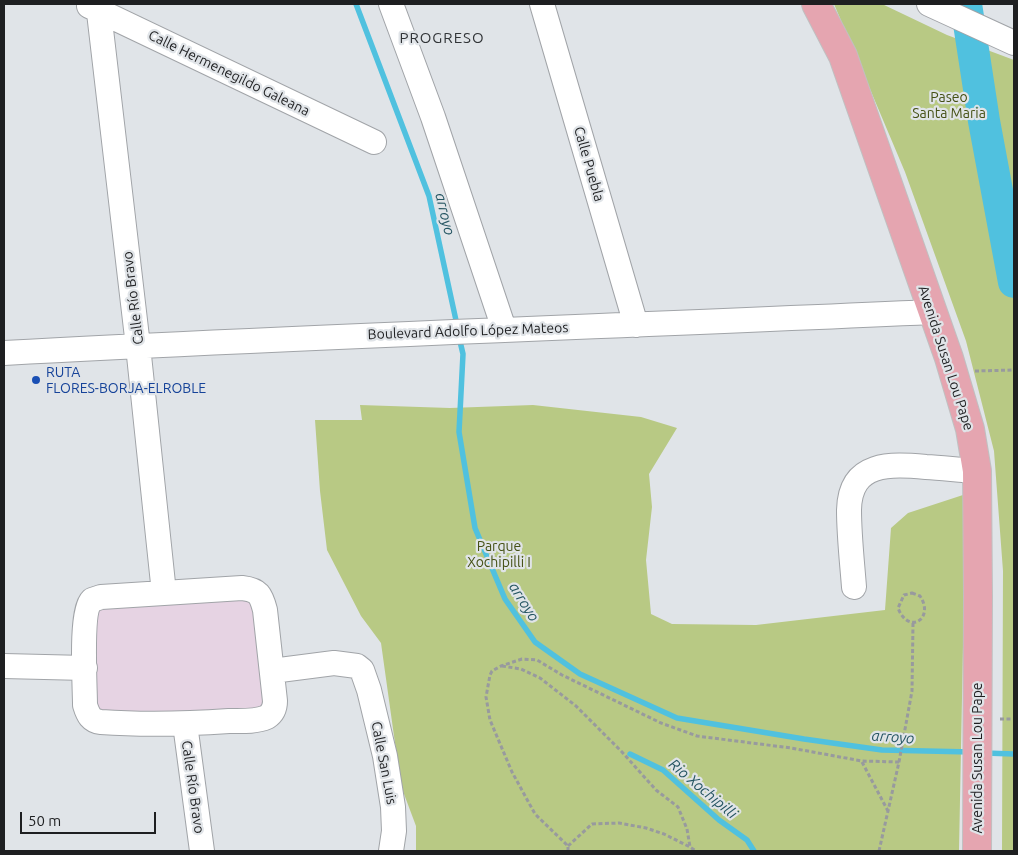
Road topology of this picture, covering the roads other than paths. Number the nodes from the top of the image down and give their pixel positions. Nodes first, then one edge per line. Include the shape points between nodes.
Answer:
1 (390, 4) edge
2 (542, 4) edge
3 (816, 4) edge
4 (929, 4) edge
5 (94, 6) edge
6 (1014, 43) edge
7 (374, 142) dead end
8 (932, 312) junction
9 (636, 325) junction
10 (500, 329) junction
11 (138, 346) junction
12 (4, 354) edge
13 (977, 471) junction
14 (854, 587) dead end
15 (164, 593) junction
16 (4, 666) edge
17 (85, 668) junction
18 (272, 671) junction
19 (185, 724) junction
20 (202, 851) edge
21 (391, 851) edge
22 (977, 851) edge

1 - 10 street via 433,117
2 - 9 street, Calle Puebla
3 - 8 main road, Avenida Susan Lou Pape via 843,56
4 - 6 street
5 - 7 street, Calle Hermenegildo Galeana
5 - 11 street, Calle Río Bravo
8 - 9 street, Boulevard Adolfo López Mateos
8 - 13 main road, Avenida Susan Lou Pape via 970,429
9 - 10 street, Boulevard Adolfo López Mateos
10 - 11 street, Boulevard Adolfo López Mateos
11 - 12 street, Boulevard Adolfo López Mateos
11 - 15 street, Calle Río Bravo
13 - 14 street via 894,465 864,473 856,482 849,508
13 - 22 main road, Avenida Susan Lou Pape
15 - 17 street, Calle Río Bravo via 101,597 89,602 84,628
15 - 18 street, Calle Río Bravo via 242,588 257,593 265,610
16 - 17 street
17 - 19 street, Calle Río Bravo via 86,705 93,720
18 - 19 street, Calle Río Bravo via 275,704 269,716
18 - 21 street, Calle San Luis via 347,664 356,666 365,675 385,756 393,807
19 - 20 street, Calle Río Bravo

